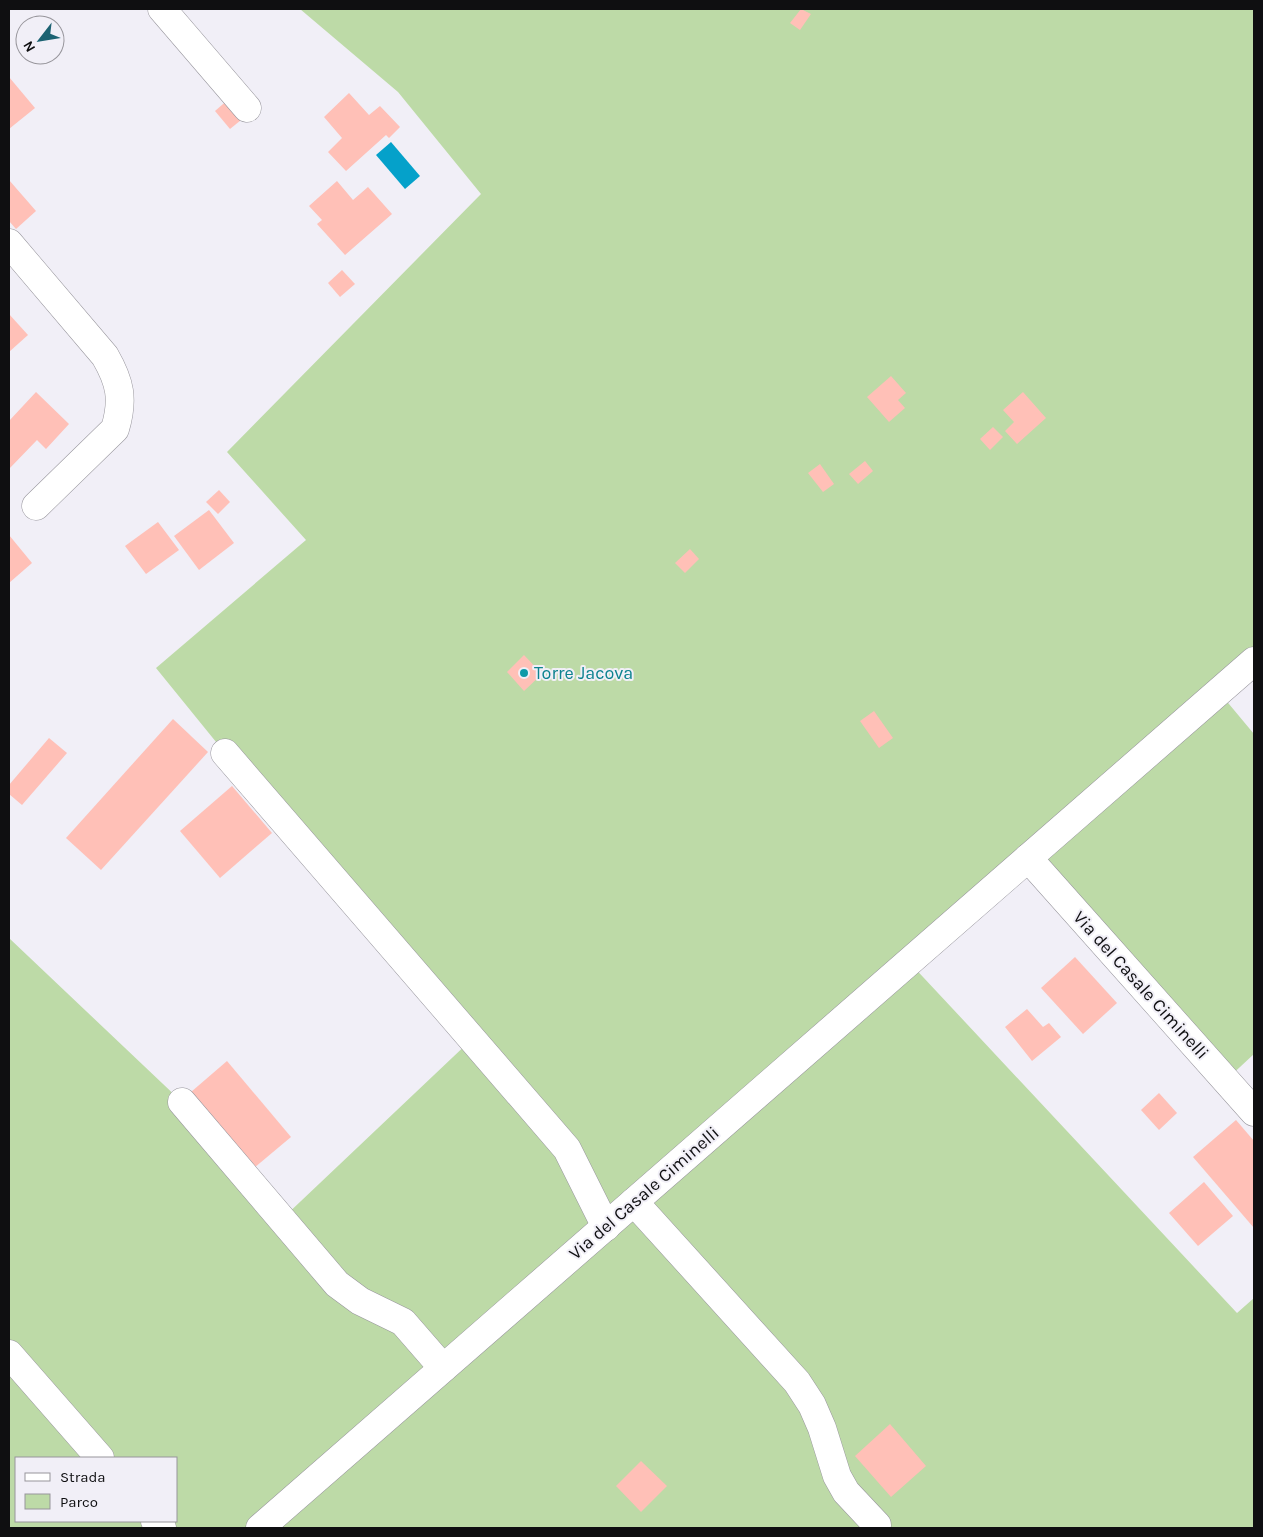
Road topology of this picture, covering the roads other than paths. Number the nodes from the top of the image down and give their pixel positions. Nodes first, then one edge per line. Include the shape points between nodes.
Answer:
1 (162, 9) edge
2 (248, 108) dead end
3 (9, 243) edge
4 (36, 506) dead end
5 (1254, 661) edge
6 (225, 753) dead end
7 (1028, 858) junction
8 (182, 1102) dead end
9 (1254, 1112) edge
10 (634, 1202) junction
11 (606, 1227) junction
12 (9, 1354) edge
13 (443, 1368) junction
14 (99, 1457) edge
15 (876, 1525) dead end
16 (260, 1528) edge

1 - 2 street
3 - 4 street via 105,356 117,377 120,392 120,413 115,429
5 - 7 street, Via del Casale Ciminelli
6 - 11 street via 567,1149
7 - 9 street, Via del Casale Ciminelli
7 - 10 street, Via del Casale Ciminelli
8 - 13 street via 338,1284 360,1301 403,1322
10 - 11 street, Via del Casale Ciminelli
10 - 15 street via 797,1382 812,1405 837,1476 846,1492
11 - 13 street, Via del Casale Ciminelli
12 - 14 street
13 - 16 street, Via del Casale Ciminelli

